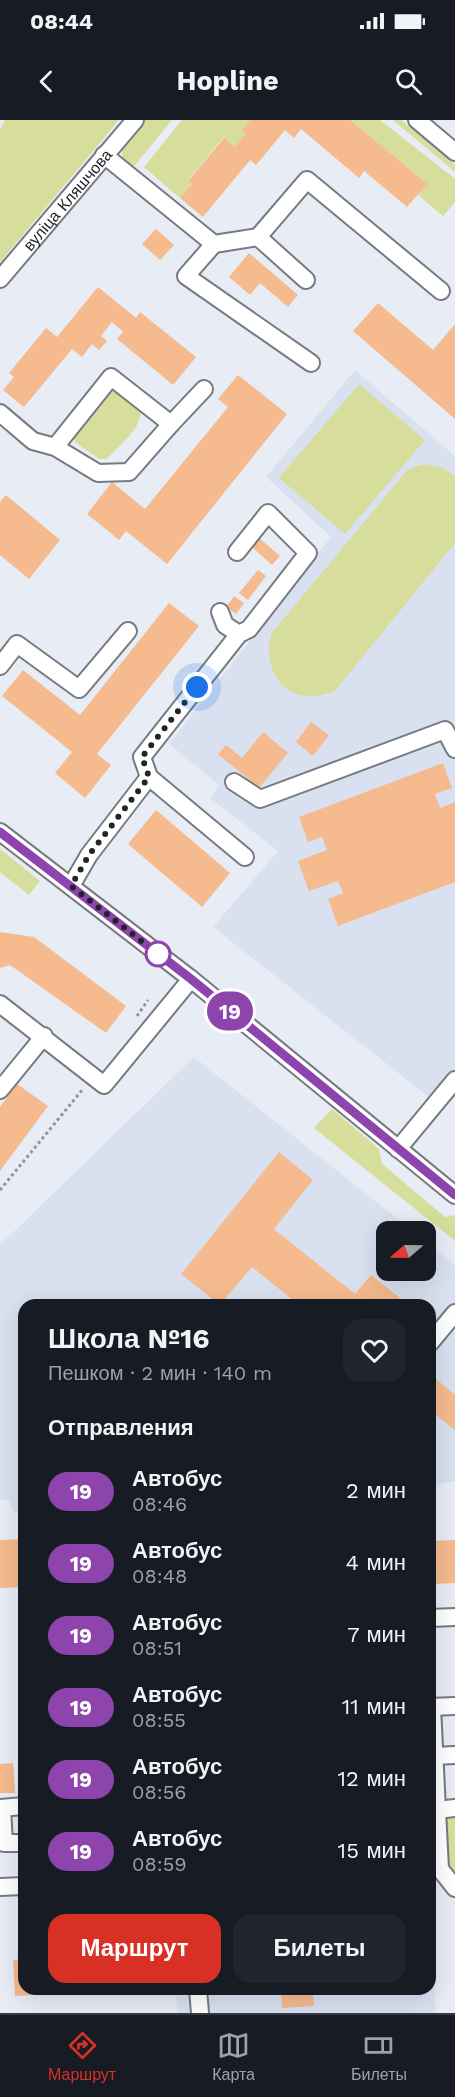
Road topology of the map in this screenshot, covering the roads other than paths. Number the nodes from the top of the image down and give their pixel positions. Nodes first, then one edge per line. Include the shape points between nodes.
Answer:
1 (135, 120) edge
2 (417, 120) edge
3 (455, 152) edge
4 (104, 155) junction
5 (258, 237) junction
6 (214, 244) junction
7 (0, 279) edge
8 (306, 280) dead end
9 (441, 291) dead end
10 (311, 363) dead end
11 (204, 388) dead end
12 (0, 413) edge
13 (171, 424) junction
14 (55, 447) junction
15 (237, 552) dead end
16 (220, 612) dead end
17 (128, 631) dead end
18 (239, 634) junction
19 (3, 656) edge
20 (455, 749) edge
21 (149, 777) junction
22 (234, 783) dead end
23 (0, 832) edge
24 (245, 857) dead end
25 (71, 886) junction
26 (191, 979) junction
27 (0, 1004) edge
28 (44, 1036) junction
29 (455, 1080) edge
30 (0, 1090) edge
31 (398, 1149) junction
32 (455, 1195) edge
33 (455, 1313) edge
34 (436, 1336) edge
35 (455, 1617) edge
36 (436, 1618) edge
37 (455, 1706) edge
38 (436, 1707) edge
39 (455, 1755) edge
40 (436, 1756) edge
41 (18, 1807) edge
42 (1, 1808) edge
43 (455, 1808) edge
44 (436, 1810) joint
45 (18, 1843) edge
46 (18, 1886) edge
47 (0, 1887) edge
48 (455, 1888) edge
49 (198, 1995) edge
50 (200, 2013) edge

1 - 4 street, вуліца Кляшчова
2 - 3 street
4 - 6 street
4 - 7 street, вуліца Кляшчова
5 - 6 street
5 - 8 street
5 - 9 street via 307,180
6 - 10 street via 186,276
11 - 13 street
12 - 14 street via 33,441
13 - 14 street via 129,472 98,473
13 - 14 street via 111,377
15 - 18 street via 268,513 308,553 249,629
16 - 18 street via 225,625
17 - 19 street via 79,689 17,644
18 - 21 street via 142,757
20 - 22 street via 445,730 260,799
21 - 24 street
21 - 25 street via 89,855
23 - 25 street
25 - 26 street
26 - 28 street via 104,1084
26 - 31 street
27 - 28 street
28 - 30 street
29 - 31 street
31 - 32 street
33 - 34 street
35 - 36 street
37 - 38 street
39 - 40 street
41 - 42 street
42 - 45 street via 4,1843
43 - 44 street
44 - 48 street via 440,1869
46 - 47 street
49 - 50 street

